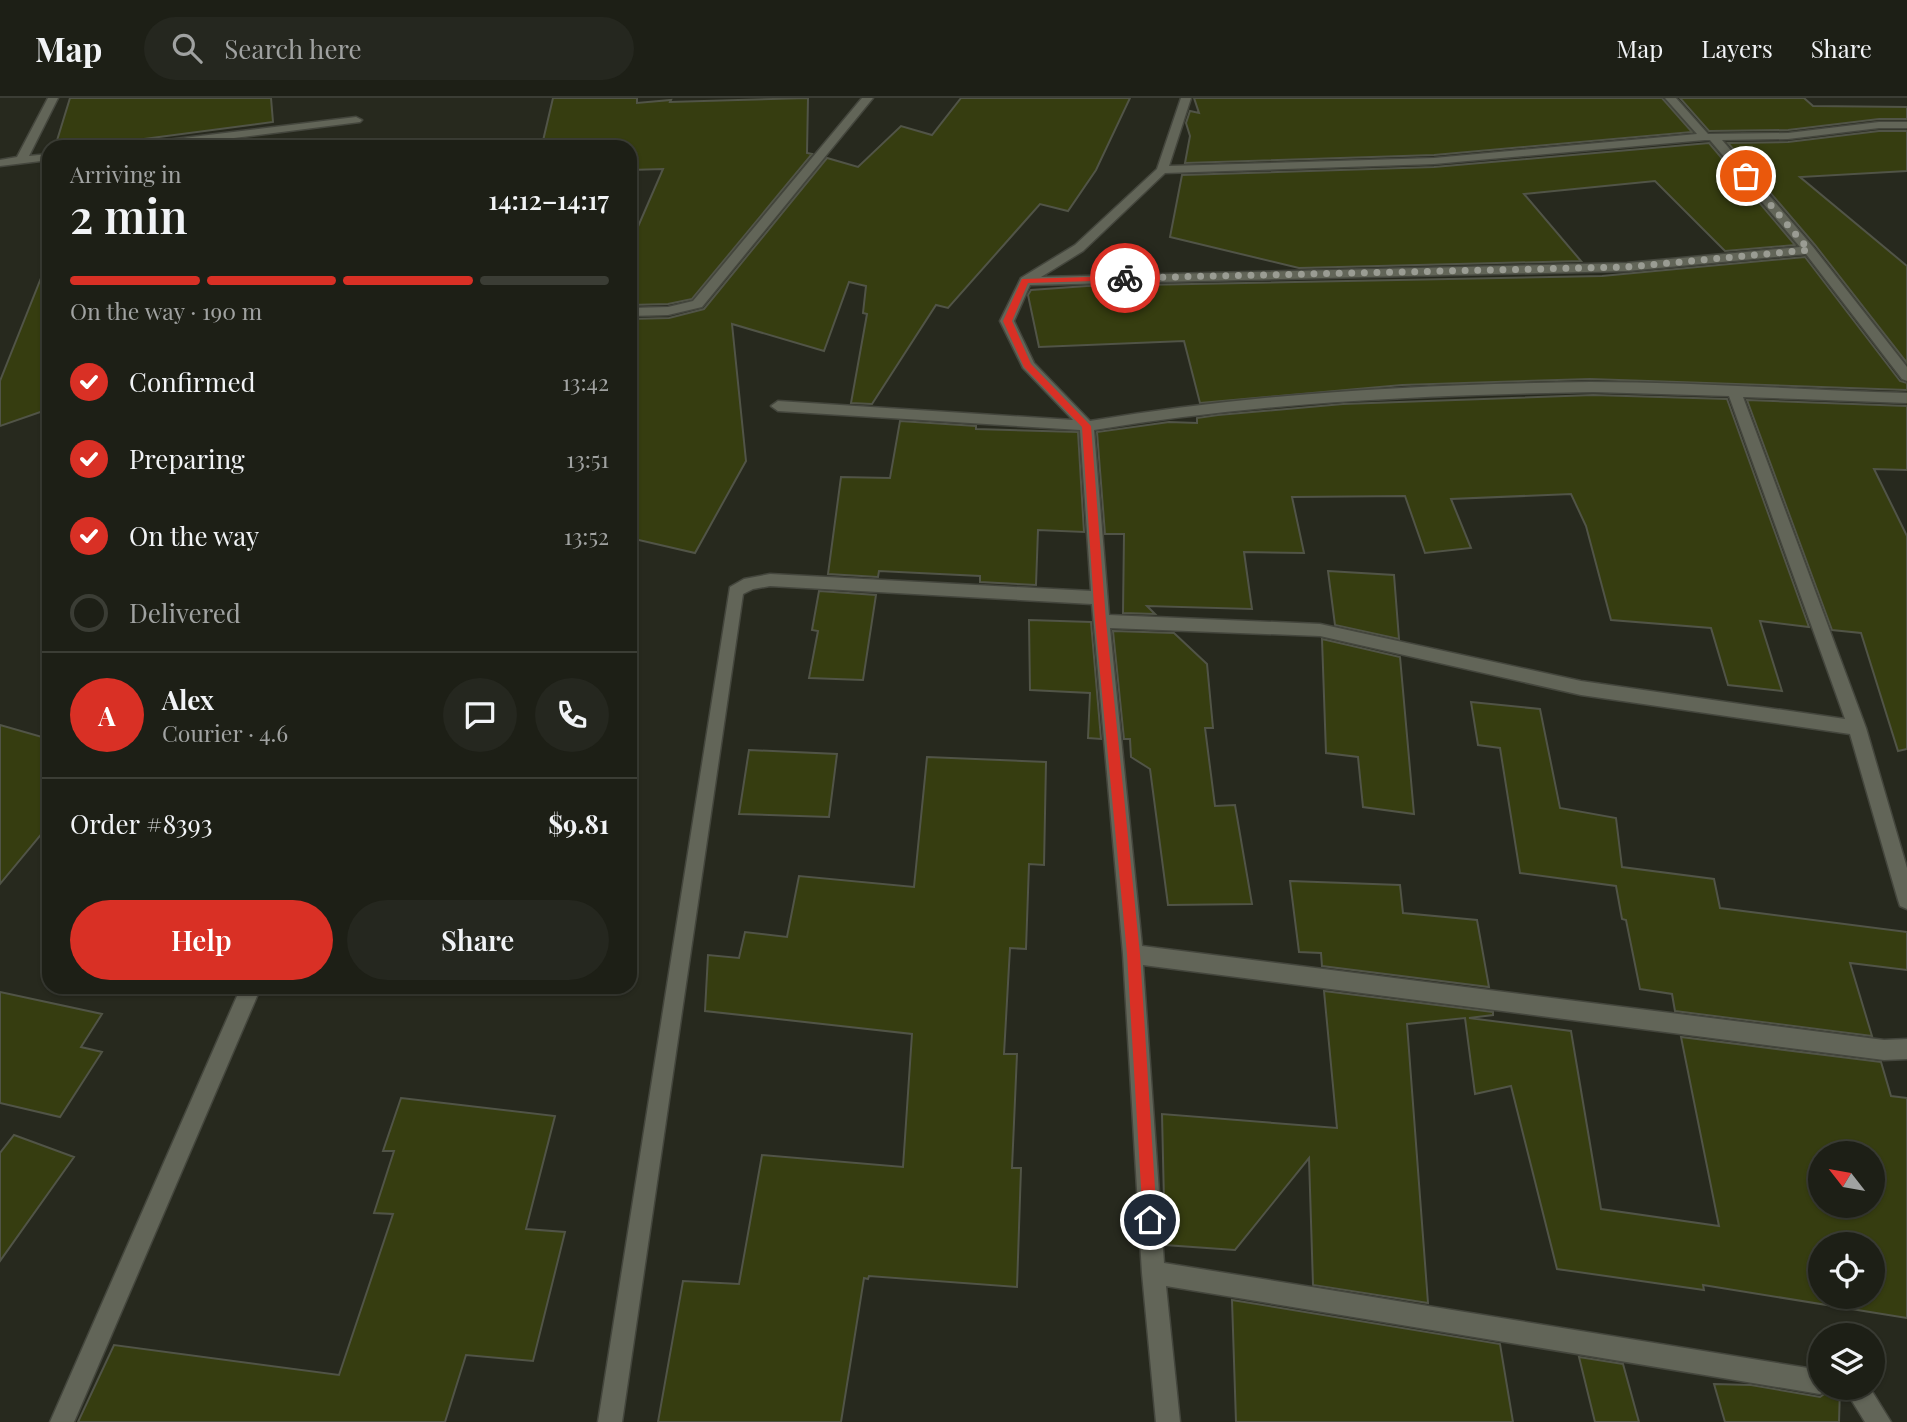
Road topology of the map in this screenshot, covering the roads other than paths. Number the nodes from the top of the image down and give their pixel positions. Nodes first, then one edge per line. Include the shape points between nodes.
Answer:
1 (53, 98) edge
2 (868, 98) edge
3 (1186, 98) edge
4 (1670, 98) edge
5 (356, 120) dead end
6 (1907, 125) edge
7 (1710, 138) junction
8 (192, 140) edge
9 (42, 158) edge
10 (21, 160) junction
11 (0, 163) edge
12 (1162, 170) junction
13 (1809, 250) junction
14 (1025, 281) junction
15 (637, 312) edge
16 (1907, 376) edge
17 (1735, 393) junction
18 (1907, 398) edge
19 (778, 406) dead end
20 (1087, 426) junction
21 (1100, 598) junction
22 (1101, 621) junction
23 (1857, 728) junction
24 (1907, 900) edge
25 (1133, 954) junction
26 (248, 994) edge
27 (1907, 1049) edge
28 (1153, 1273) junction
29 (1808, 1380) edge
30 (1864, 1400) edge
31 (62, 1422) edge
32 (610, 1422) edge
33 (1168, 1422) edge
34 (1879, 1422) edge

1 - 10 street
2 - 15 street via 697,304
3 - 12 street
4 - 7 street
5 - 8 street
6 - 7 street
7 - 12 street via 1434,161
7 - 13 street
9 - 10 street
10 - 11 street
12 - 14 street via 1079,248
13 - 14 street via 1627,267
13 - 16 street
14 - 20 street via 1007,321 1028,365
17 - 18 street
17 - 20 street via 1593,387 1489,389 1292,400
17 - 23 street
19 - 20 street
20 - 21 street
21 - 22 street
21 - 32 street via 770,580 736,591
22 - 23 street via 1320,631 1581,688
22 - 25 street
23 - 24 street
25 - 27 street via 1884,1050
25 - 28 street
26 - 31 street
28 - 29 street
28 - 33 street
30 - 34 street

